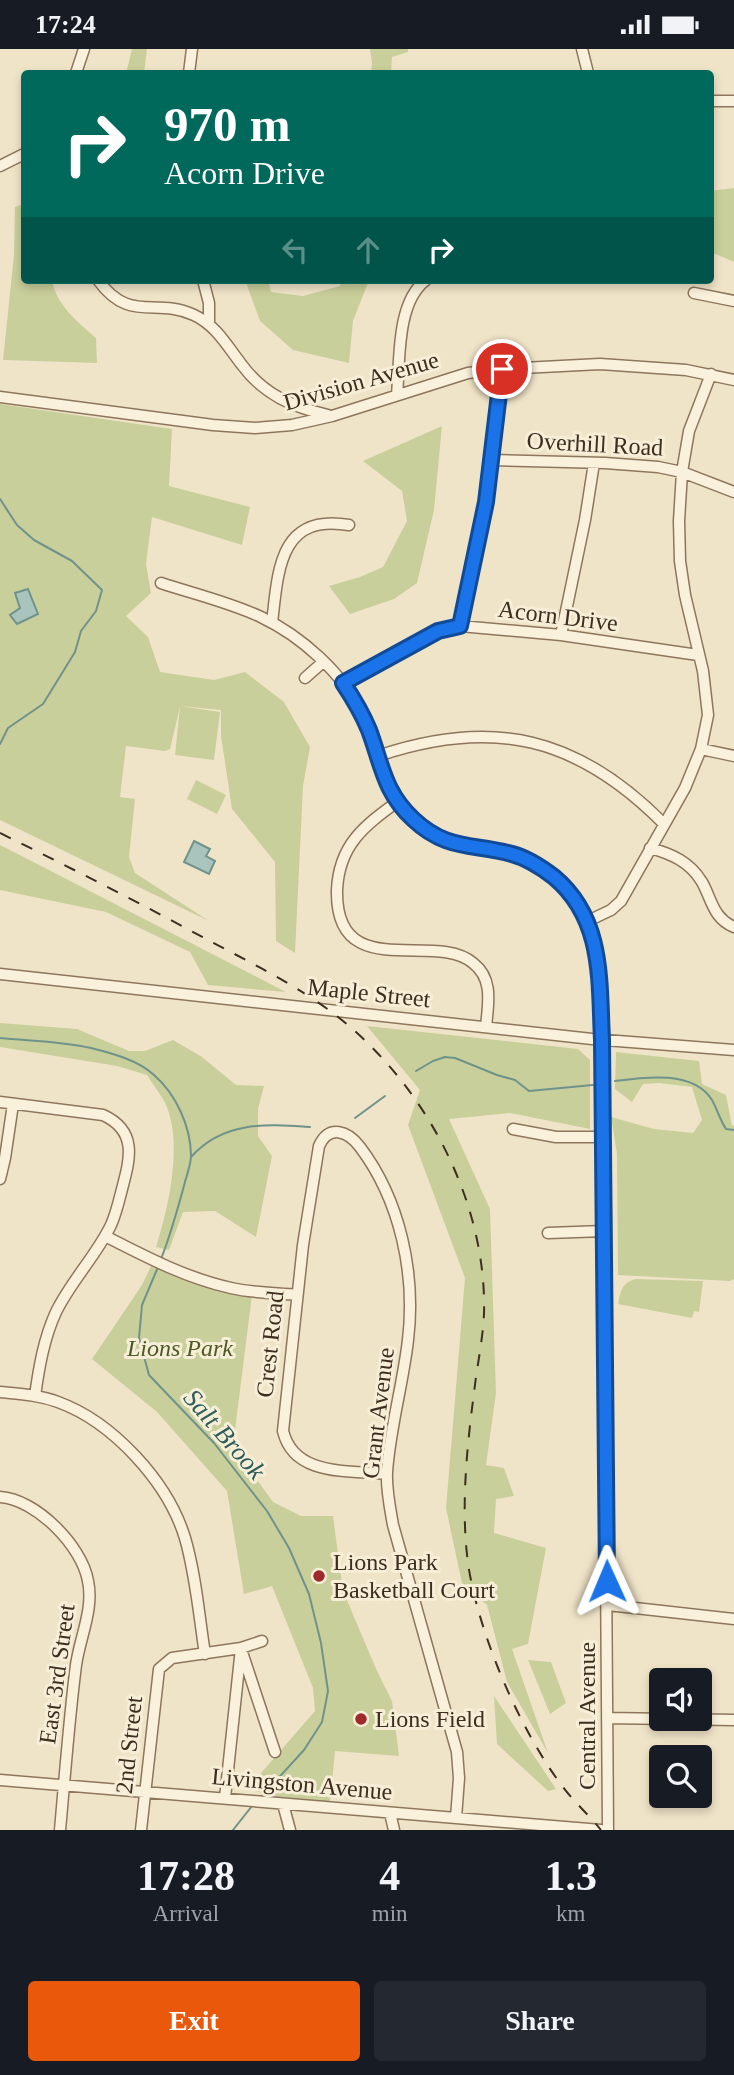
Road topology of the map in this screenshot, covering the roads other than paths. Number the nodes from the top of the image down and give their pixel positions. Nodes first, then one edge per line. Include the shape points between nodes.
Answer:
1 (84, 49) edge
2 (192, 49) edge
3 (582, 49) edge
4 (77, 70) edge
5 (189, 70) edge
6 (587, 70) edge
7 (714, 101) edge
8 (734, 101) edge
9 (21, 156) edge
10 (0, 166) edge
11 (101, 284) edge
12 (204, 284) edge
13 (421, 284) edge
14 (694, 293) dead end
15 (734, 301) edge
16 (209, 324) junction
17 (502, 369) junction
18 (710, 375) junction
19 (734, 380) edge
20 (397, 395) junction
21 (0, 397) edge
22 (332, 416) junction
23 (492, 460) junction
24 (594, 463) junction
25 (682, 472) junction
26 (734, 492) edge
27 (349, 525) dead end
28 (161, 583) dead end
29 (272, 623) junction
30 (460, 626) junction
31 (561, 635) junction
32 (698, 655) junction
33 (323, 662) junction
34 (305, 678) dead end
35 (343, 683) junction
36 (701, 749) junction
37 (734, 755) edge
38 (378, 756) junction
39 (397, 802) junction
40 (664, 824) junction
41 (650, 848) junction
42 (588, 921) junction
43 (734, 927) edge
44 (0, 974) edge
45 (486, 1027) junction
46 (602, 1040) junction
47 (734, 1050) edge
48 (0, 1102) edge
49 (13, 1104) junction
50 (513, 1129) dead end
51 (603, 1137) junction
52 (321, 1141) joint
53 (0, 1179) edge
54 (604, 1231) junction
55 (548, 1233) dead end
56 (105, 1236) junction
57 (297, 1295) junction
58 (0, 1392) edge
59 (35, 1395) junction
60 (387, 1473) junction
61 (0, 1497) edge
62 (608, 1605) junction
63 (734, 1619) edge
64 (262, 1641) dead end
65 (240, 1649) junction
66 (205, 1654) junction
67 (607, 1718) junction
68 (734, 1720) edge
69 (275, 1752) dead end
70 (0, 1780) edge
71 (64, 1785) junction
72 (144, 1791) junction
73 (225, 1798) junction
74 (283, 1804) junction
75 (390, 1813) junction
76 (456, 1818) junction
77 (60, 1830) edge
78 (141, 1830) edge
79 (290, 1830) edge
80 (394, 1830) edge
81 (601, 1830) edge
82 (608, 1830) edge

1 - 4 street
2 - 5 street
3 - 6 street
7 - 8 street
9 - 10 street
11 - 16 street via 120,303 175,309
12 - 16 street
13 - 20 street via 405,314
14 - 15 street
16 - 22 street via 269,392
17 - 18 street, Division Avenue via 600,364 686,369
17 - 20 street, Division Avenue via 468,373
17 - 23 street
18 - 19 street, Division Avenue
18 - 25 street via 689,431
20 - 22 street, Division Avenue
21 - 22 street, Division Avenue via 255,428
23 - 24 street, Overhill Road
23 - 30 street
24 - 25 street, Overhill Road
24 - 31 street
25 - 26 street, Overhill Road
25 - 32 street via 680,561
27 - 29 street via 316,524 293,540 279,571
28 - 29 street, Central Avenue
29 - 33 street, Central Avenue
30 - 31 street, Acorn Drive
30 - 35 street, Acorn Drive via 438,631
31 - 32 street, Acorn Drive
32 - 36 street via 708,702
33 - 34 street
33 - 35 street, Central Avenue
35 - 38 street, Central Avenue via 362,712
36 - 37 street
36 - 40 street
38 - 39 street, Central Avenue
38 - 40 street via 429,741 474,736 547,745 612,778
39 - 42 street, Central Avenue via 421,826 449,842 511,854 545,870 574,897
39 - 45 street via 363,828 347,850 338,886 341,918 347,931 375,948 452,953 470,960 488,984
40 - 41 street
41 - 42 street via 621,901
41 - 43 street via 674,856 691,869 715,913
42 - 46 street, Central Avenue via 597,955
44 - 45 street, Maple Street
45 - 46 street, Maple Street
46 - 47 street, Maple Street
46 - 51 street, Central Avenue
48 - 49 street
49 - 53 street
49 - 56 street via 95,1113 123,1130 129,1159
50 - 51 street via 556,1137
51 - 54 street, Central Avenue
52 - 57 street, Crest Road
52 - 60 street, Grant Avenue via 333,1132 353,1137 390,1201 406,1258 408,1338
54 - 55 street
54 - 62 street, Central Avenue
56 - 57 street via 203,1281
56 - 59 street via 55,1314
57 - 60 street, Crest Road via 283,1420 288,1445 300,1459 316,1467
58 - 59 street
59 - 66 street via 73,1408 104,1427 168,1500 188,1551
60 - 76 street, Grant Avenue via 393,1525 457,1752
61 - 71 street, East 3rd Street via 28,1505 63,1535 84,1566 90,1599 76,1666
62 - 63 street
62 - 67 street, Central Avenue
64 - 65 street
65 - 66 street
65 - 69 street
65 - 73 street
66 - 72 street, 2nd Street via 173,1658 162,1665
67 - 68 street
67 - 82 street, Central Avenue
70 - 71 street, Livingston Avenue
71 - 72 street, Livingston Avenue
71 - 77 street, East 3rd Street
72 - 73 street, Livingston Avenue
72 - 78 street, 2nd Street
73 - 74 street, Livingston Avenue
74 - 75 street, Livingston Avenue
74 - 79 street
75 - 76 street, Livingston Avenue
75 - 80 street
76 - 81 street, Livingston Avenue

